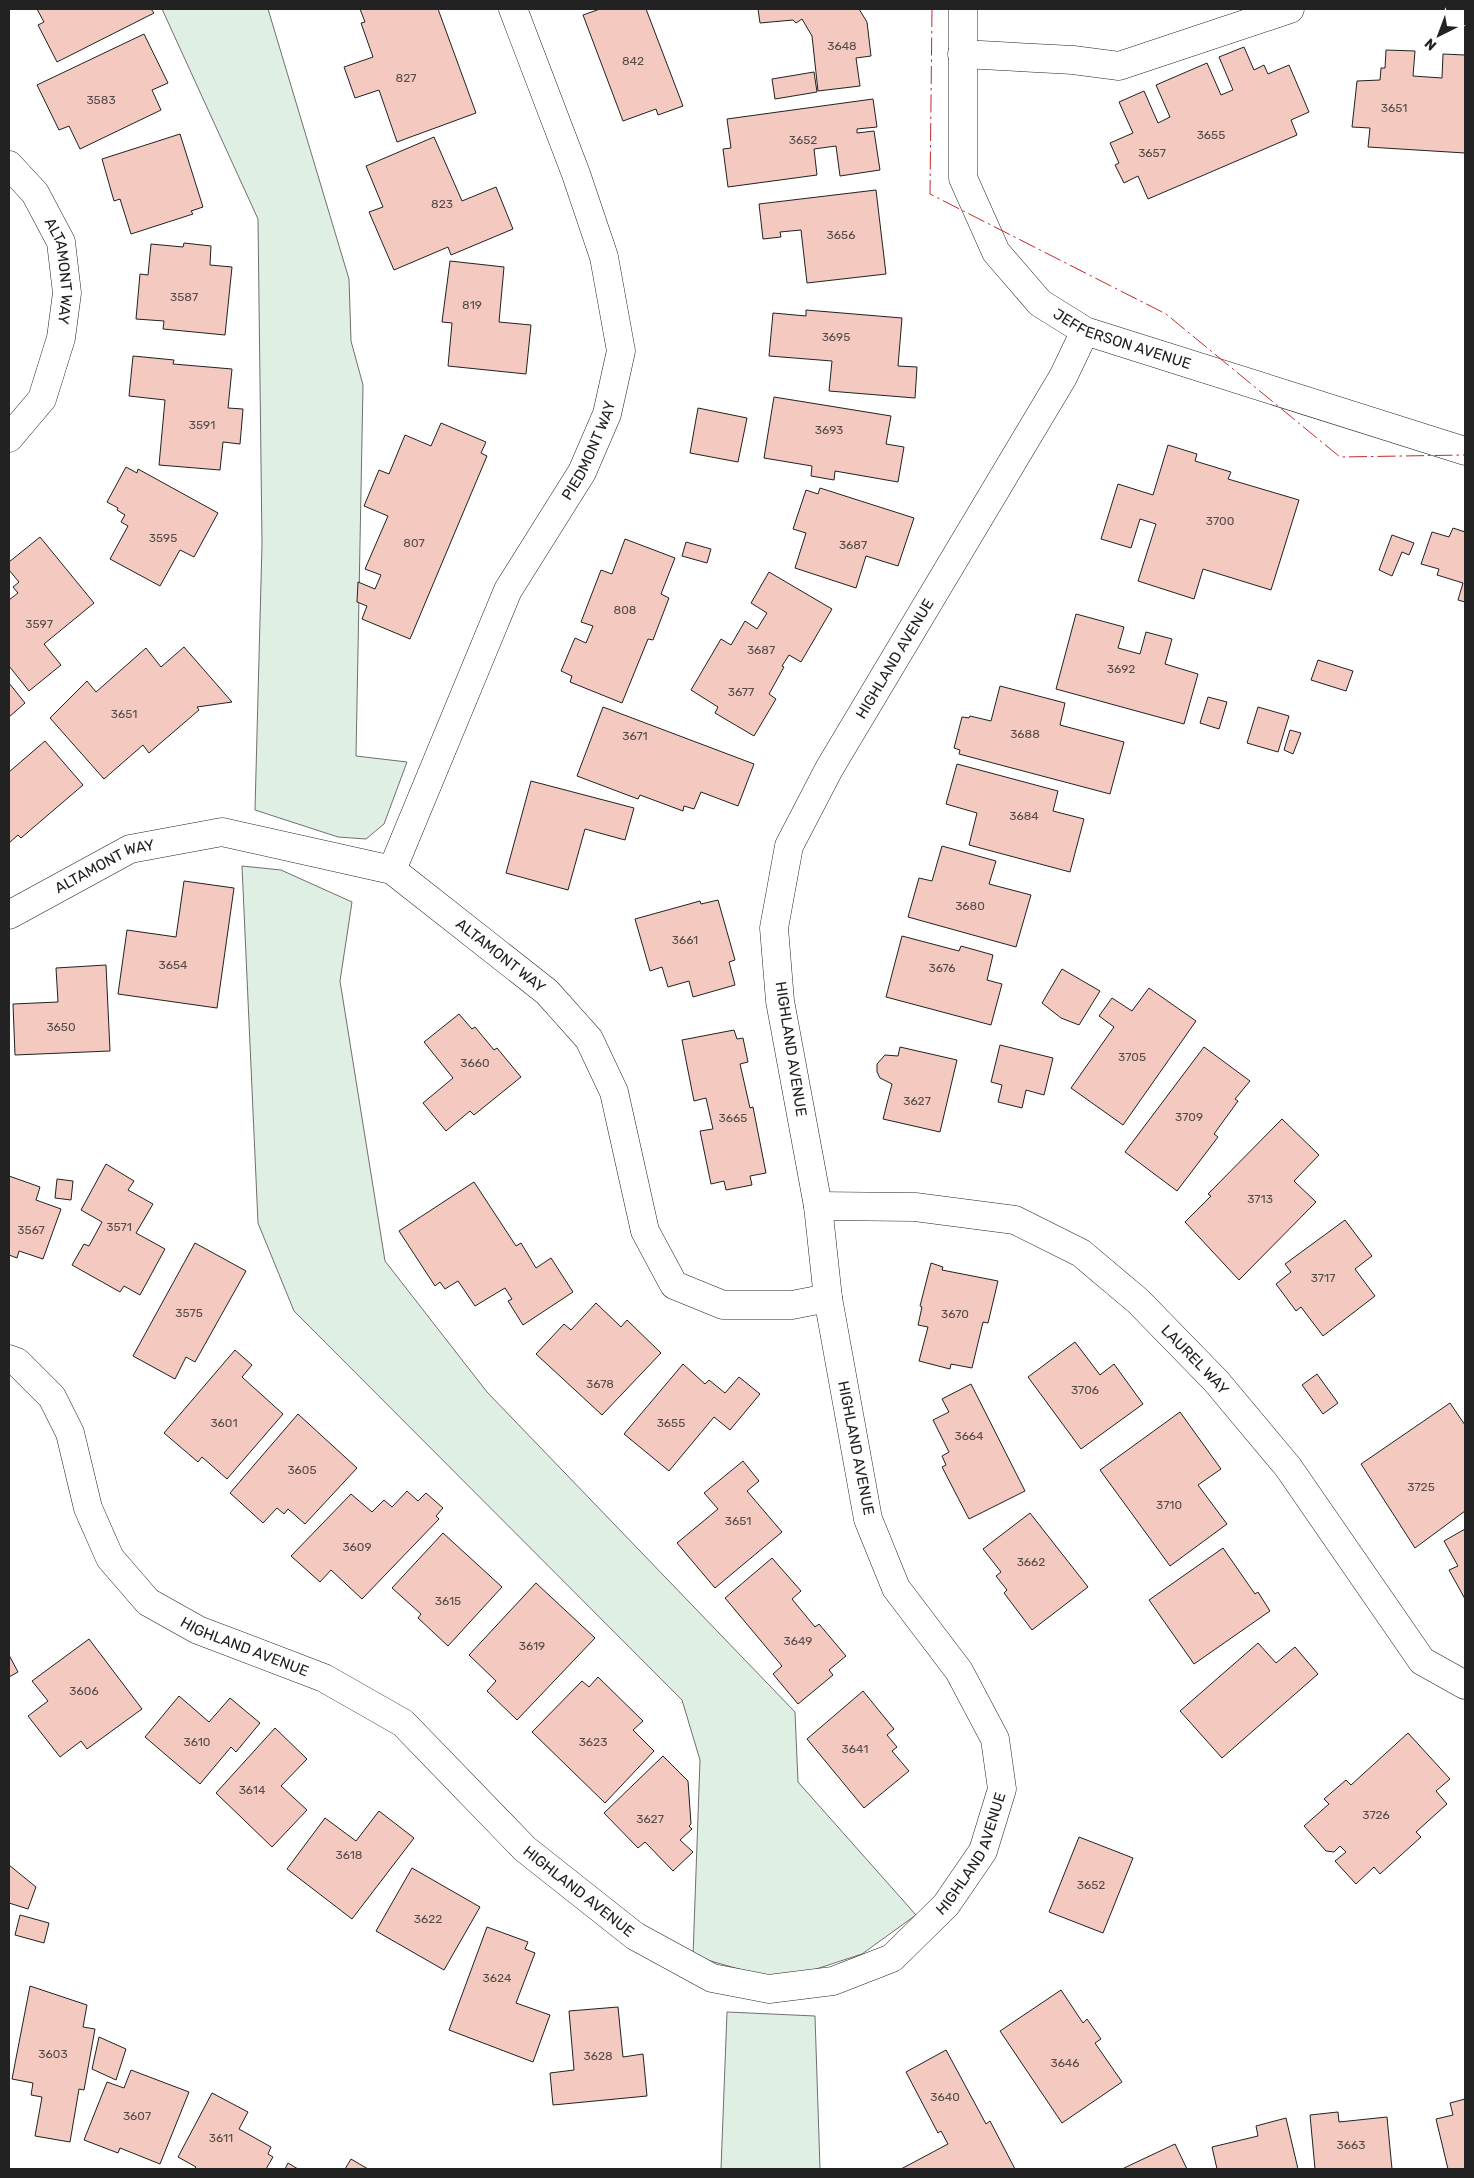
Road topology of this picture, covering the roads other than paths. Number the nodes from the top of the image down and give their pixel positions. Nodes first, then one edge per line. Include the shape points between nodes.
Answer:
1 (513, 9) edge
2 (963, 9) edge
3 (1290, 9) edge
4 (962, 54) junction
5 (9, 164) edge
6 (1084, 331) junction
7 (9, 438) edge
8 (1465, 451) edge
9 (392, 870) junction
10 (9, 915) edge
11 (818, 1206) junction
12 (828, 1298) junction
13 (9, 1359) edge
14 (1465, 1685) edge

1 - 9 street, PIEDMONT WAY via 604,257 621,352 607,414 582,472 508,590
2 - 4 street, JEFFERSON AVENUE
3 - 4 street via 1118,66 1073,60
4 - 6 street, JEFFERSON AVENUE via 963,178 996,252 1040,303
5 - 7 street, ALTAMONT WAY via 35,193 61,242 67,293 61,338 42,398
6 - 8 street, JEFFERSON AVENUE
6 - 11 street, HIGHLAND AVENUE via 1063,377 829,769 789,846 774,928 780,1001
9 - 10 street, ALTAMONT WAY via 222,832 130,849
9 - 12 street, ALTAMONT WAY via 546,992 589,1039 614,1092 645,1231 674,1285 723,1305 792,1305
11 - 12 street, HIGHLAND AVENUE
11 - 14 street, LAUREL WAY via 915,1207 1016,1220 1081,1253 1138,1301 1216,1381 1288,1467 1422,1661
12 - 13 street, HIGHLAND AVENUE via 868,1519 896,1588 959,1672 995,1739 1002,1789 983,1851 946,1905 892,1958 833,1981 769,1989 712,1978 635,1936 525,1849 403,1723 324,1678 198,1630 148,1602 110,1558 88,1508 70,1433 52,1397 17,1362

